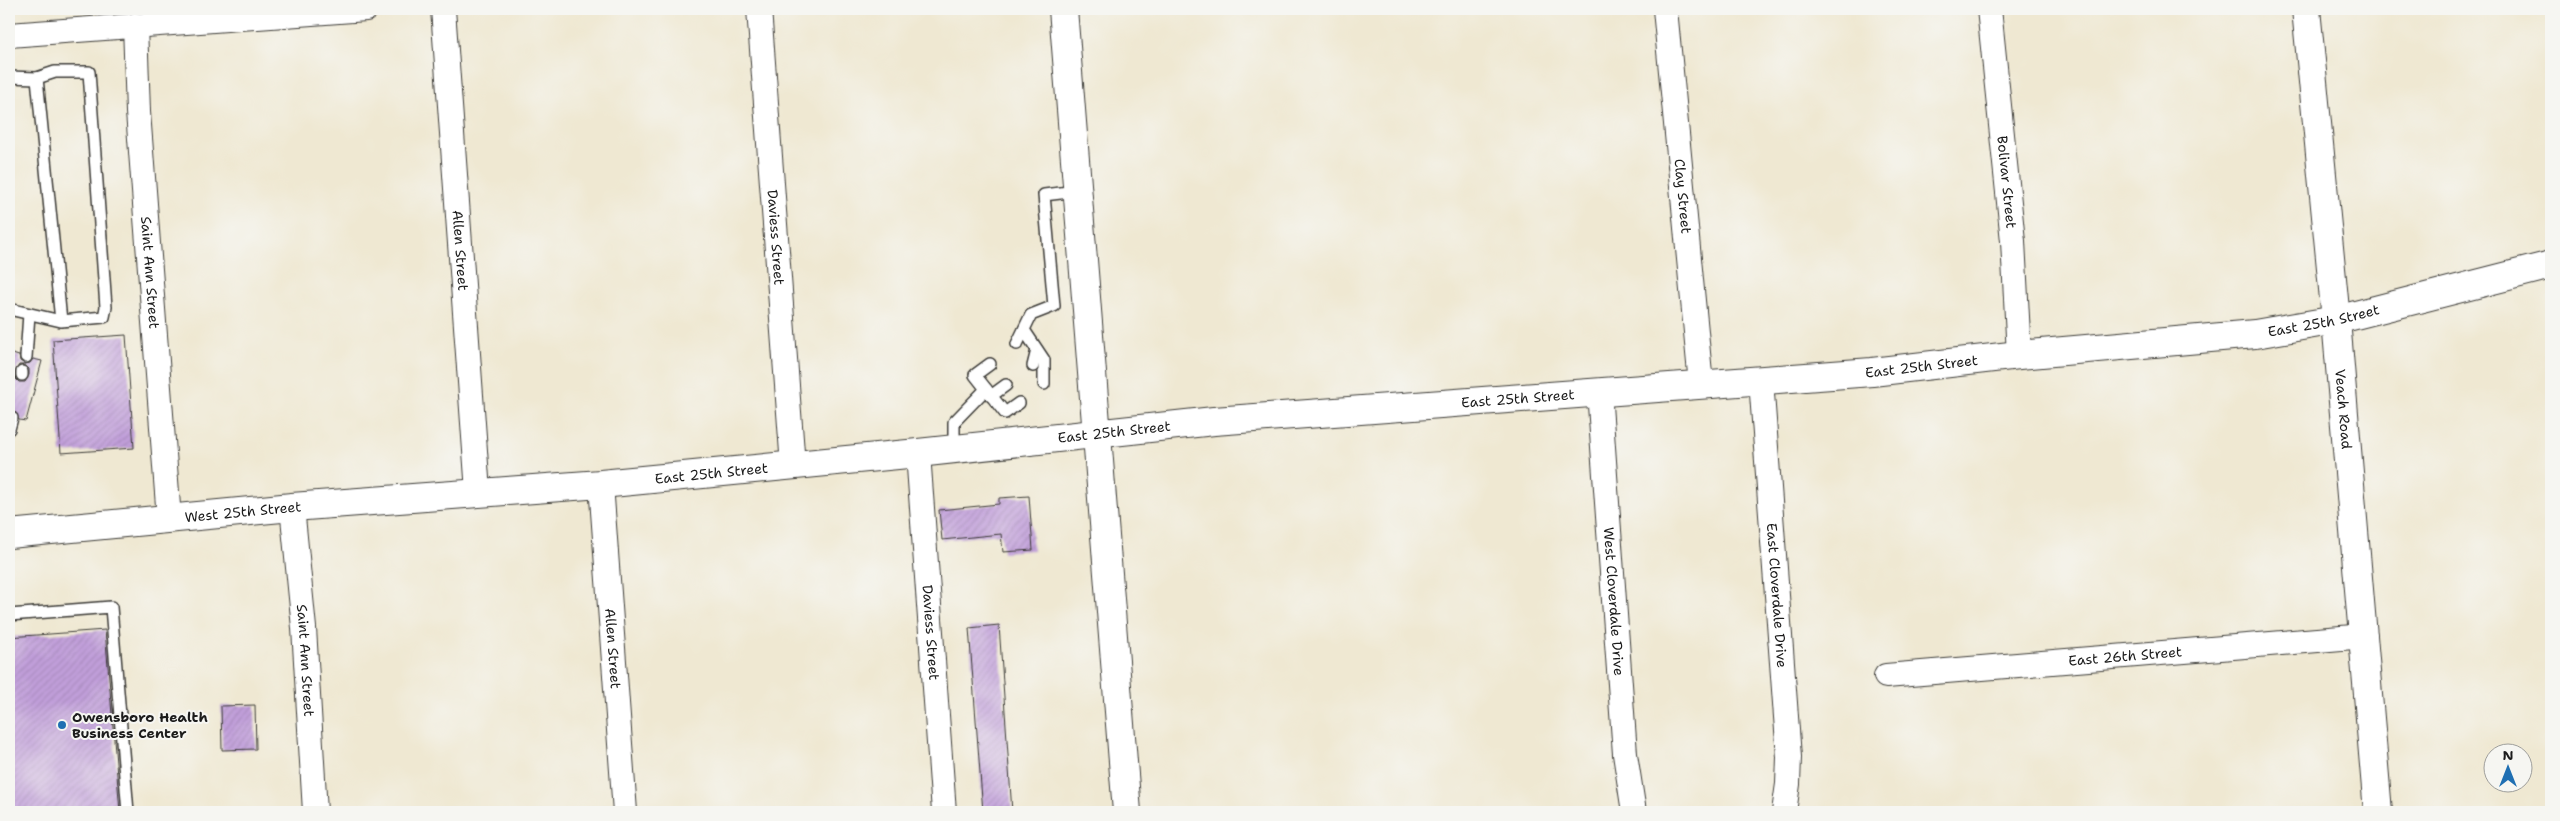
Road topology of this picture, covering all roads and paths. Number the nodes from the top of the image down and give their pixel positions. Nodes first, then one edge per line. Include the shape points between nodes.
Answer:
1 (351, 9) edge
2 (443, 9) edge
3 (759, 9) edge
4 (1063, 9) edge
5 (1666, 9) edge
6 (1989, 9) edge
7 (2306, 9) edge
8 (135, 24) junction
9 (9, 34) edge
10 (9, 77) edge
11 (37, 78) junction
12 (1077, 191) junction
13 (2551, 265) edge
14 (9, 309) edge
15 (29, 314) junction
16 (2336, 320) junction
17 (61, 321) junction
18 (1024, 330) junction
19 (1017, 344) dead end
20 (1037, 350) junction
21 (2019, 355) junction
22 (26, 357) dead end
23 (990, 364) dead end
24 (1033, 366) dead end
25 (1761, 380) junction
26 (1044, 384) dead end
27 (1701, 384) junction
28 (1006, 385) dead end
29 (989, 392) junction
30 (1599, 392) junction
31 (1019, 403) dead end
32 (1095, 434) junction
33 (954, 449) junction
34 (918, 453) junction
35 (793, 466) junction
36 (601, 484) junction
37 (478, 492) junction
38 (292, 507) junction
39 (169, 519) junction
40 (9, 534) edge
41 (9, 615) edge
42 (2365, 636) junction
43 (1886, 676) dead end
44 (128, 812) edge
45 (316, 812) edge
46 (625, 812) edge
47 (944, 812) edge
48 (1127, 812) edge
49 (1634, 812) edge
50 (1784, 812) edge
51 (2378, 812) edge

1 - 8 street
2 - 37 street, Allen Street
3 - 35 street, Daviess Street
4 - 12 street
5 - 27 street, Clay Street
6 - 21 street, Bolivar Street via 2013,241
7 - 16 street, Veach Road
8 - 9 street
8 - 39 street, Saint Ann Street via 138,112
10 - 11 lane
11 - 17 lane
11 - 17 lane via 55,72 89,72 106,307 104,317
12 - 18 lane via 1044,195 1054,306 1031,315
12 - 32 street
13 - 16 street, East 25th Street
14 - 15 lane
15 - 17 lane
15 - 22 lane
16 - 21 street, East 25th Street via 2256,334
16 - 42 street, Veach Road
18 - 19 lane
18 - 20 lane
20 - 24 lane
20 - 26 lane via 1044,360
21 - 25 street, East 25th Street via 1872,372
23 - 29 lane via 975,375
25 - 27 street, East 25th Street
25 - 50 street, East Cloverdale Drive via 1789,758
27 - 30 street, East 25th Street
28 - 29 lane
29 - 31 lane via 1006,413
29 - 33 lane via 954,422
30 - 32 street, East 25th Street via 1214,421
30 - 49 street, West Cloverdale Drive via 1625,754
32 - 33 street, East 25th Street
32 - 48 street
33 - 34 street, East 25th Street
34 - 35 street, East 25th Street
34 - 47 street, Daviess Street
35 - 36 street, East 25th Street
36 - 37 street, East 25th Street
36 - 46 street, Allen Street
37 - 38 street, West 25th Street
38 - 39 street, West 25th Street
38 - 45 street, Saint Ann Street
39 - 40 street, West 25th Street
41 - 44 lane via 111,607
42 - 43 street, East 26th Street
42 - 51 street, Veach Road

